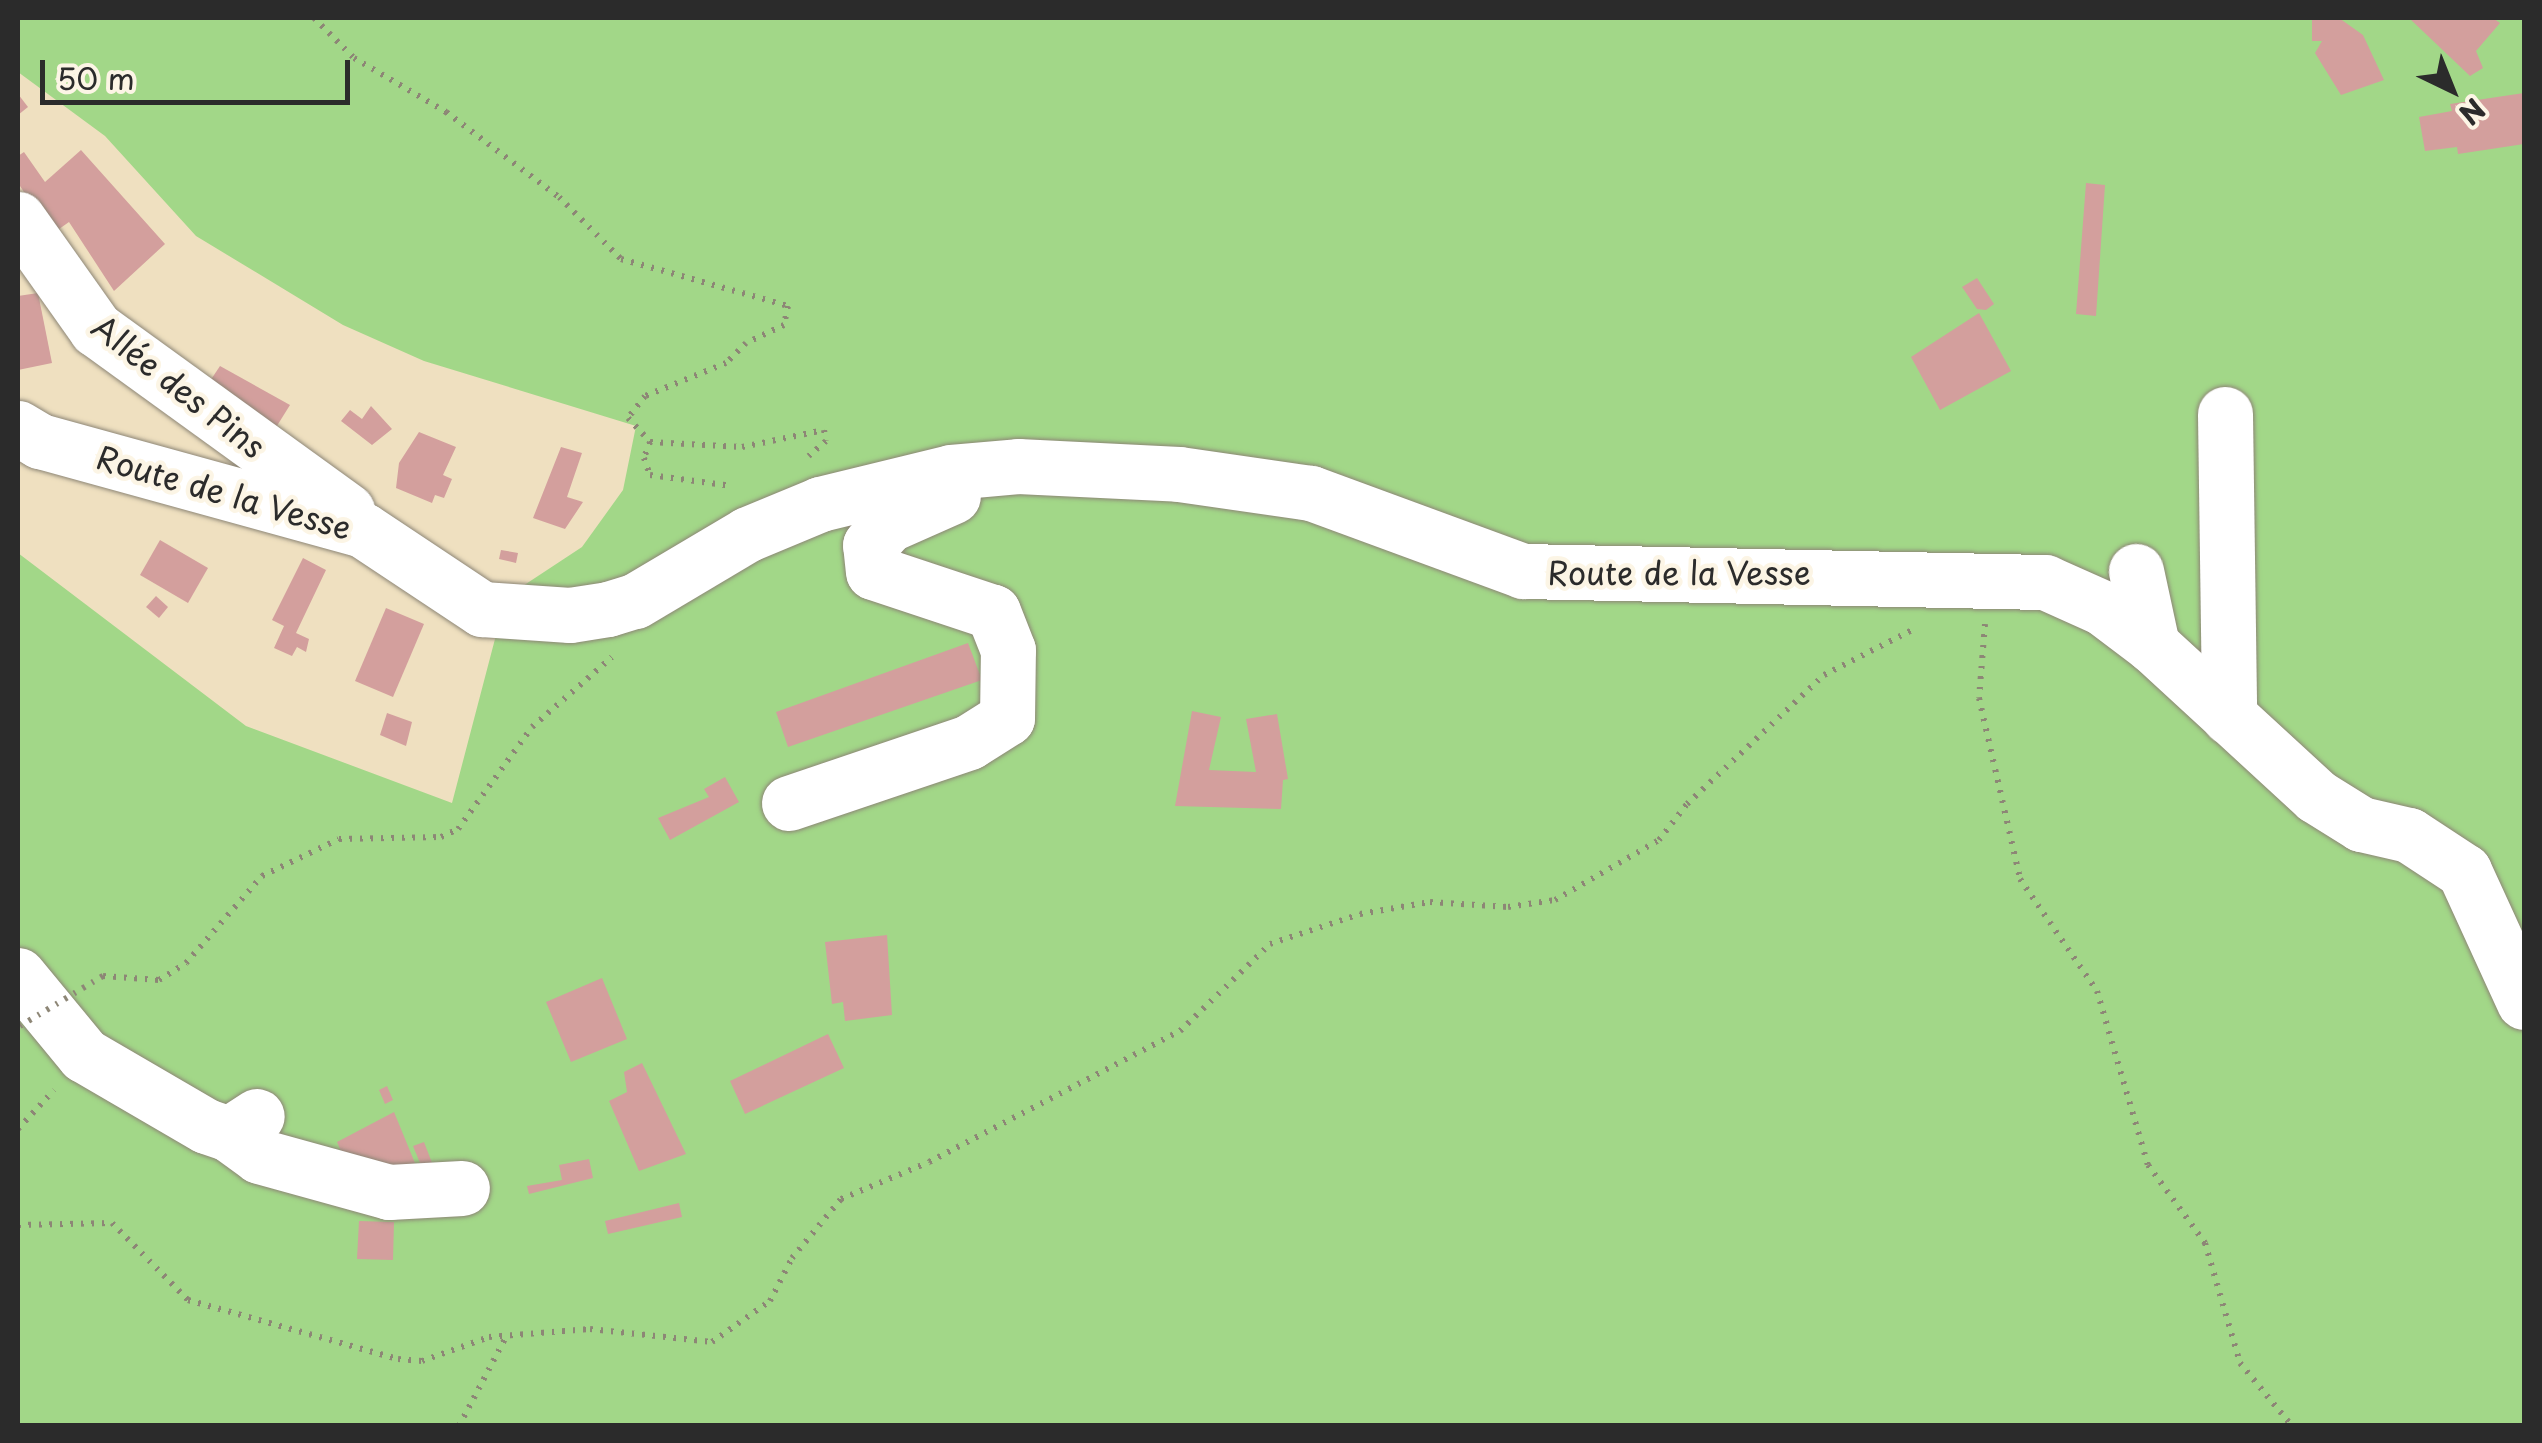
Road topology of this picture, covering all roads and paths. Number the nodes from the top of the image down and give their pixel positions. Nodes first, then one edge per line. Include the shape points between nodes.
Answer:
1 (314, 18) edge
2 (18, 219) edge
3 (2225, 414) dead end
4 (18, 428) edge
5 (650, 442) junction
6 (804, 461) dead end
7 (1018, 466) junction
8 (743, 486) dead end
9 (364, 530) junction
10 (1550, 570) junction
11 (2136, 571) dead end
12 (1988, 576) junction
13 (1488, 592) dead end
14 (1925, 621) dead end
15 (2152, 645) junction
16 (618, 650) dead end
17 (2229, 717) junction
18 (789, 803) dead end
19 (19, 1000) edge
20 (2524, 1002) edge
21 (462, 1188) dead end
22 (18, 1225) edge
23 (507, 1336) junction
24 (459, 1426) edge
25 (2292, 1426) edge

1 - 5 path via 354,58 446,112 559,197 621,259 788,306 784,325 746,343 726,363 634,407 630,425
2 - 9 street, Allée des Pins via 96,329 180,396 334,495
3 - 17 street
4 - 9 street, Route de la Vesse via 40,441
5 - 6 path via 742,447 824,430 826,442
5 - 8 path via 645,468 658,480
7 - 9 street, Route de la Vesse via 952,472 820,504 716,550 635,601 570,615 482,609
7 - 10 street, Route de la Vesse via 1179,474 1311,492 1523,571
7 - 18 street via 888,525 870,545 874,572 993,612 1008,650 1007,718 969,742
10 - 12 street, Route de la Vesse
10 - 13 street
11 - 15 street
12 - 15 street, Route de la Vesse via 2074,591
12 - 25 path via 1979,698 2020,879 2097,990 2148,1166 2206,1243 2240,1363
14 - 23 path via 1824,675 1687,804 1659,840 1555,900 1508,908 1430,902 1360,914 1270,944 1180,1031 930,1162 841,1199 792,1258 770,1301 712,1342 590,1329
15 - 17 street, Route de la Vesse
16 - 19 path, bridge via 532,727 458,830 440,837 339,839 262,876 186,963 159,980 103,976
17 - 20 street, Route de la Vesse via 2316,796 2360,824 2409,835 2464,871
19 - 21 street via 84,1054 243,1125 259,1156 389,1192
22 - 23 path via 112,1223 188,1300 398,1359 422,1361
23 - 24 path

